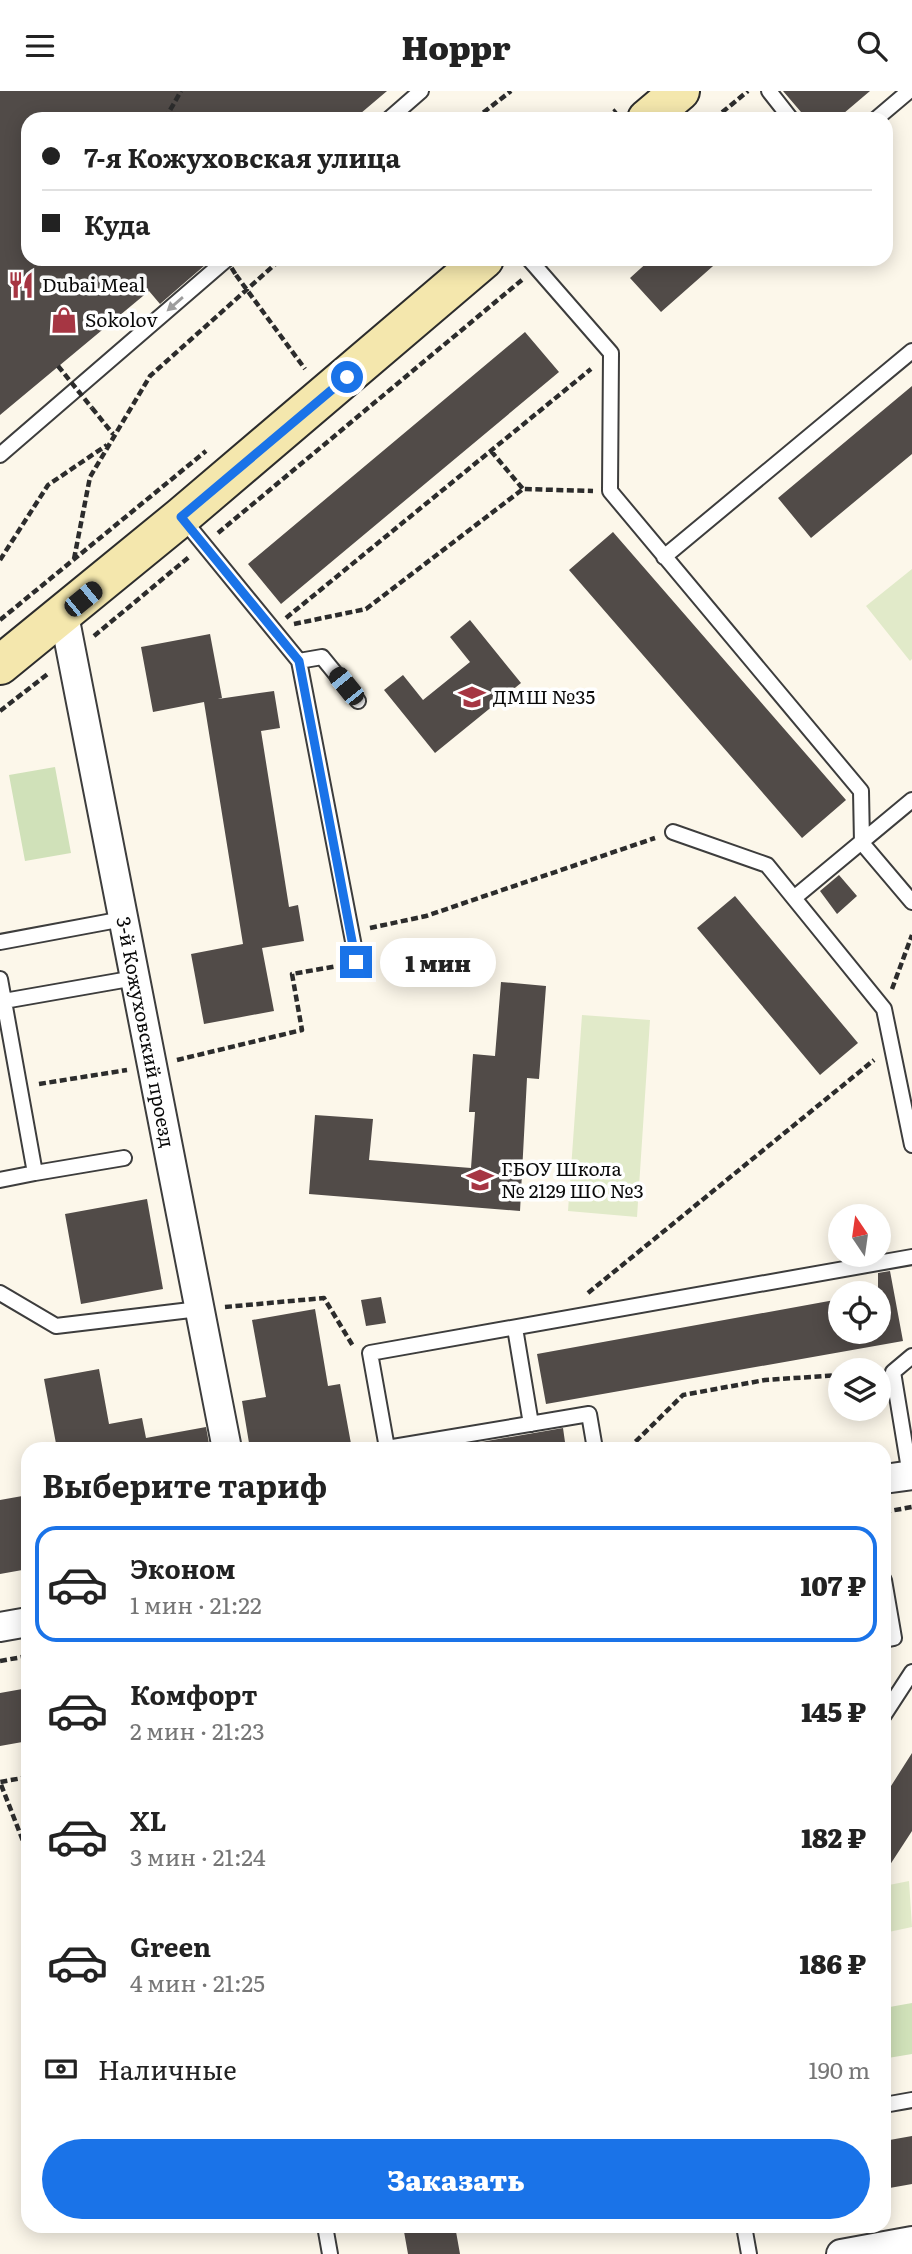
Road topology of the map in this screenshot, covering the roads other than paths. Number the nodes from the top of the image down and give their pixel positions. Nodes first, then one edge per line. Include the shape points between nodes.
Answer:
1 (421, 91) edge
2 (680, 91) edge
3 (909, 91) edge
4 (771, 92) edge
5 (397, 112) edge
6 (655, 112) edge
7 (786, 112) edge
8 (884, 112) edge
9 (218, 266) edge
10 (477, 266) edge
11 (536, 266) edge
12 (912, 351) edge
13 (0, 454) edge
14 (193, 531) junction
15 (663, 557) junction
16 (64, 615) junction
17 (299, 661) junction
18 (0, 665) edge
19 (358, 701) dead end
20 (912, 800) edge
21 (673, 832) road end
22 (862, 843) junction
23 (794, 898) junction
24 (912, 902) edge
25 (123, 919) junction
26 (0, 942) edge
27 (356, 962) road end
28 (135, 978) junction
29 (0, 979) edge
30 (4, 1001) junction
31 (912, 1145) edge
32 (124, 1158) dead end
33 (35, 1173) junction
34 (0, 1180) edge
35 (912, 1257) edge
36 (0, 1293) edge
37 (200, 1309) junction
38 (515, 1328) junction
39 (912, 1356) edge
40 (531, 1424) junction
41 (226, 1442) edge
42 (386, 1442) edge
43 (423, 1442) edge
44 (594, 1442) edge
45 (902, 1476) edge
46 (891, 1621) edge
47 (21, 1623) edge
48 (0, 1627) edge
49 (891, 1639) edge
50 (912, 1672) edge
51 (891, 1704) edge
52 (912, 2100) edge
53 (891, 2104) edge
54 (326, 2233) edge
55 (745, 2233) edge
56 (912, 2241) edge
57 (330, 2254) edge
58 (748, 2254) edge
59 (841, 2254) edge

1 - 5 lane
2 - 6 street
3 - 8 lane
4 - 7 lane
9 -> 13 lane
10 - 14 street
11 - 15 lane via 611,353 610,491
12 - 15 lane
14 - 16 street
14 - 17 lane
15 - 22 lane via 861,791
16 - 18 street
16 - 25 street, 3-й Кожуховский проезд
17 - 19 lane via 322,657
17 - 27 lane
20 - 22 lane
21 - 23 lane via 767,865
22 - 23 lane
22 - 24 lane
23 - 31 lane via 884,1009
25 - 26 lane
25 - 28 street, 3-й Кожуховский проезд
28 - 30 lane
28 - 37 street, 3-й Кожуховский проезд
29 - 30 lane
30 - 33 lane
32 - 33 lane
33 - 34 lane
35 - 38 lane
36 - 37 lane via 56,1326
37 - 41 street, 3-й Кожуховский проезд
38 - 40 lane
38 - 42 lane via 370,1353
39 - 45 lane via 893,1372
40 - 43 lane
40 - 44 lane via 589,1414
46 - 49 lane
47 - 48 street
50 - 51 lane
52 - 53 lane
54 - 57 lane
55 - 58 lane
56 - 59 street

